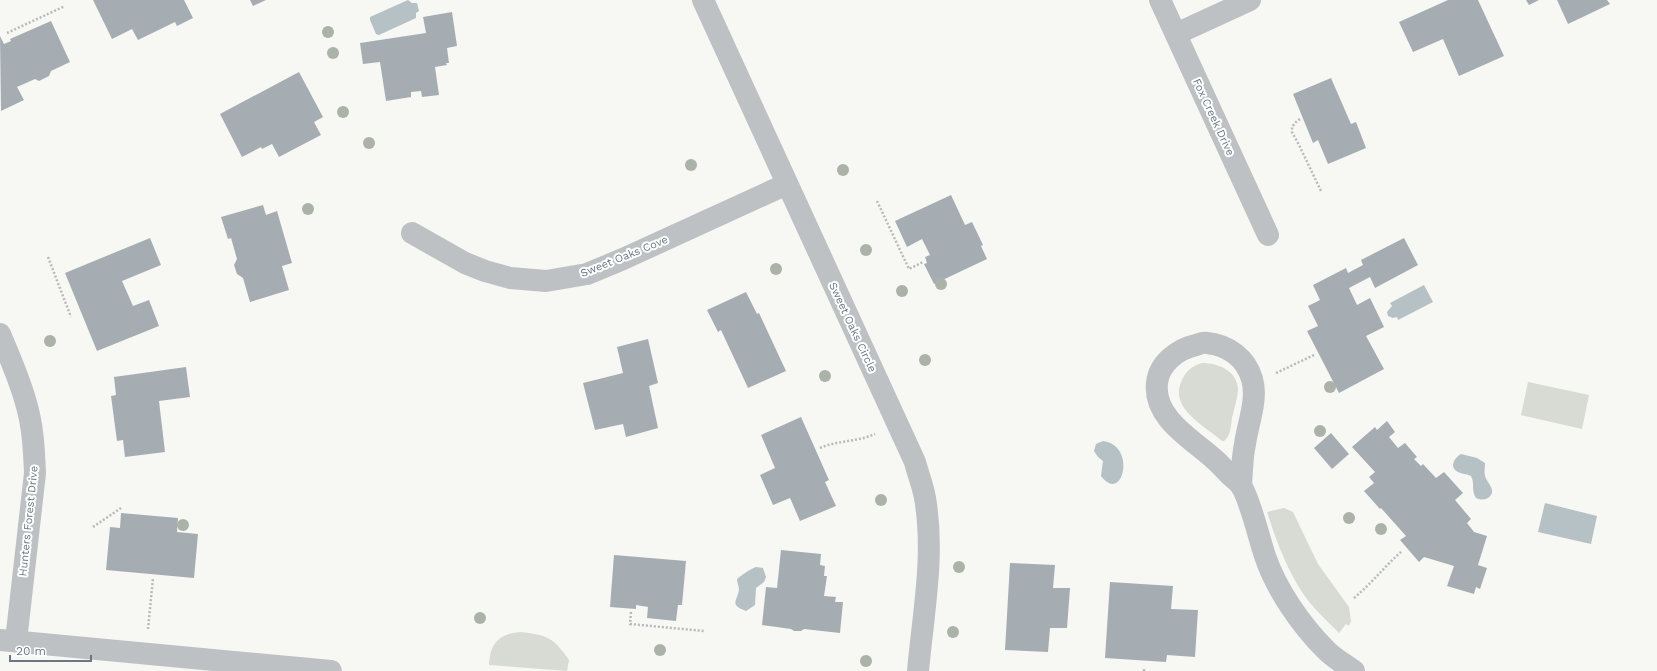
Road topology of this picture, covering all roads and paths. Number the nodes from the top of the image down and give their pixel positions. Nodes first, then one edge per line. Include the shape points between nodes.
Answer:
1 (704, 0) edge
2 (1160, 0) edge
3 (1250, 0) edge
4 (65, 6) dead end
5 (7, 34) dead end
6 (1176, 34) junction
7 (1300, 119) dead end
8 (787, 184) junction
9 (1320, 192) dead end
10 (877, 201) dead end
11 (412, 233) dead end
12 (1268, 235) dead end
13 (48, 257) dead end
14 (923, 262) dead end
15 (72, 317) dead end
16 (0, 334) edge
17 (1314, 355) dead end
18 (1272, 375) dead end
19 (876, 433) dead end
20 (820, 448) dead end
21 (1241, 486) junction
22 (121, 508) dead end
23 (94, 527) dead end
24 (1402, 551) dead end
25 (153, 578) dead end
26 (1354, 598) dead end
27 (631, 612) dead end
28 (704, 631) dead end
29 (148, 633) dead end
30 (8, 640) edge
31 (331, 671) edge
32 (918, 671) edge
33 (1354, 671) edge

1 - 8 street, Sweet Oaks Circle
2 - 6 street, Fox Creek Drive
3 - 6 street
4 - 5 path
6 - 12 street, Fox Creek Drive
7 - 9 path via 1292,127 1292,132
8 - 11 street, Sweet Oaks Cove via 602,268 587,274 546,281 510,278 485,271 465,263
8 - 32 street, Sweet Oaks Circle via 915,462 925,496 929,551
10 - 14 path via 909,269
13 - 15 path
16 - 30 street, Hunters Forest Drive via 26,402 32,426 35,473
17 - 18 path
19 - 20 path via 867,438 830,443
21 - 21 street via 1242,461 1254,396 1252,378 1237,354 1226,348 1206,342 1190,346 1174,355 1162,368 1157,381 1160,404 1189,440 1214,459
21 - 33 street via 1266,558 1279,586 1300,620 1326,650
22 - 23 path
24 - 26 path
25 - 29 path
27 - 28 path via 630,624
30 - 31 street

